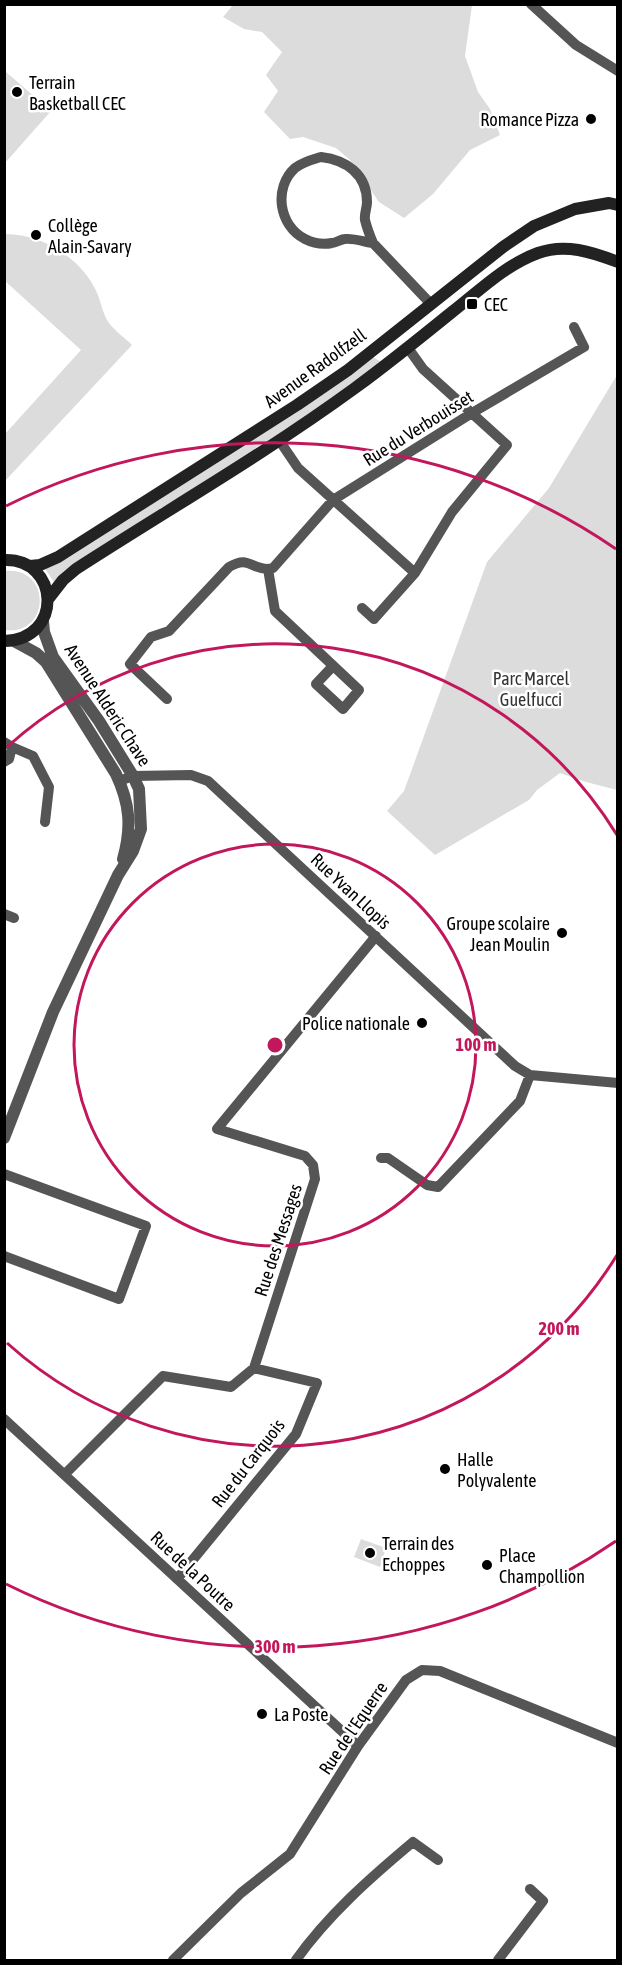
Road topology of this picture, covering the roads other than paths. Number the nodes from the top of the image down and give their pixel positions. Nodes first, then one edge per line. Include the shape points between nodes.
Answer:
1 (531, 4) edge
2 (618, 71) edge
3 (618, 205) edge
4 (373, 243) junction
5 (618, 262) edge
6 (430, 303) junction
7 (573, 327) dead end
8 (408, 348) junction
9 (472, 413) junction
10 (279, 440) junction
11 (333, 500) junction
12 (4, 560) edge
13 (30, 566) junction
14 (268, 569) junction
15 (415, 573) junction
16 (49, 598) junction
17 (362, 608) dead end
18 (43, 621) junction
19 (9, 641) edge
20 (333, 666) dead end
21 (167, 699) dead end
22 (8, 745) edge
23 (4, 762) edge
24 (133, 776) junction
25 (119, 781) junction
26 (45, 822) dead end
27 (118, 875) junction
28 (376, 936) junction
29 (530, 1075) junction
30 (618, 1083) edge
31 (4, 1138) edge
32 (381, 1158) dead end
33 (4, 1174) edge
34 (4, 1256) edge
35 (254, 1368) junction
36 (4, 1419) edge
37 (65, 1474) junction
38 (177, 1579) junction
39 (618, 1743) edge
40 (358, 1746) junction
41 (438, 1860) dead end
42 (530, 1889) dead end
43 (178, 1959) edge
44 (296, 1960) edge
45 (498, 1960) edge

1 - 2 street via 576,45
3 - 6 main road, Avenue Radolfzell via 575,209 534,226
4 - 4 street via 364,218 368,203 360,175 349,165 321,157 294,169 286,180 281,200 285,220 294,231 318,244 345,239
4 - 6 street
5 - 8 main road via 591,251 540,252 497,276
6 - 13 main road, Avenue Radolfzell via 348,370 255,434 58,557
7 - 9 street, Rue du Verbouisset via 584,347
8 - 9 street via 423,369
8 - 10 main road
9 - 11 street, Rue du Verbouisset
9 - 15 street via 507,445 453,512
10 - 11 street via 298,468
10 - 16 main road via 76,569
11 - 14 street, Rue du Verbouisset
11 - 15 street
12 - 13 main road
13 - 16 main road via 45,584
14 - 20 street via 275,611
14 - 21 street via 238,561 229,567 169,631 151,637 130,664
15 - 17 street via 374,619
16 - 18 main road
18 - 19 main road via 32,633
18 - 24 street, Avenue Alderic Chave via 53,657
19 - 25 street, Avenue Alderic Chave via 46,662
22 - 23 street via 9,759
22 - 26 street via 33,756 49,787
24 - 25 street, Rue Yvan Llopis
24 - 27 street, Avenue Alderic Chave via 139,789 141,830
24 - 28 street, Rue Yvan Llopis via 191,774 208,781
25 - 27 street, Avenue Alderic Chave via 129,816 127,845
27 - 31 street, Avenue Alderic Chave via 53,1012
28 - 29 street, Rue Yvan Llopis via 515,1066
28 - 35 street, Rue des Messages via 218,1129 305,1156 314,1165 315,1179
29 - 30 street
29 - 32 street via 520,1101 438,1187 427,1185 388,1158
33 - 34 street via 146,1226 119,1299
35 - 37 street via 231,1387 163,1376
35 - 38 street, Rue du Carquois via 317,1383 296,1434
36 - 37 street, Rue de la Poutre
37 - 38 street, Rue de la Poutre
38 - 40 street, Rue de la Poutre
39 - 40 street, Rue de l'Equerre via 440,1671 420,1667
40 - 43 street, Rue de l'Equerre via 290,1854 241,1893
41 - 44 street via 413,1842 365,1882
42 - 45 street via 543,1900

